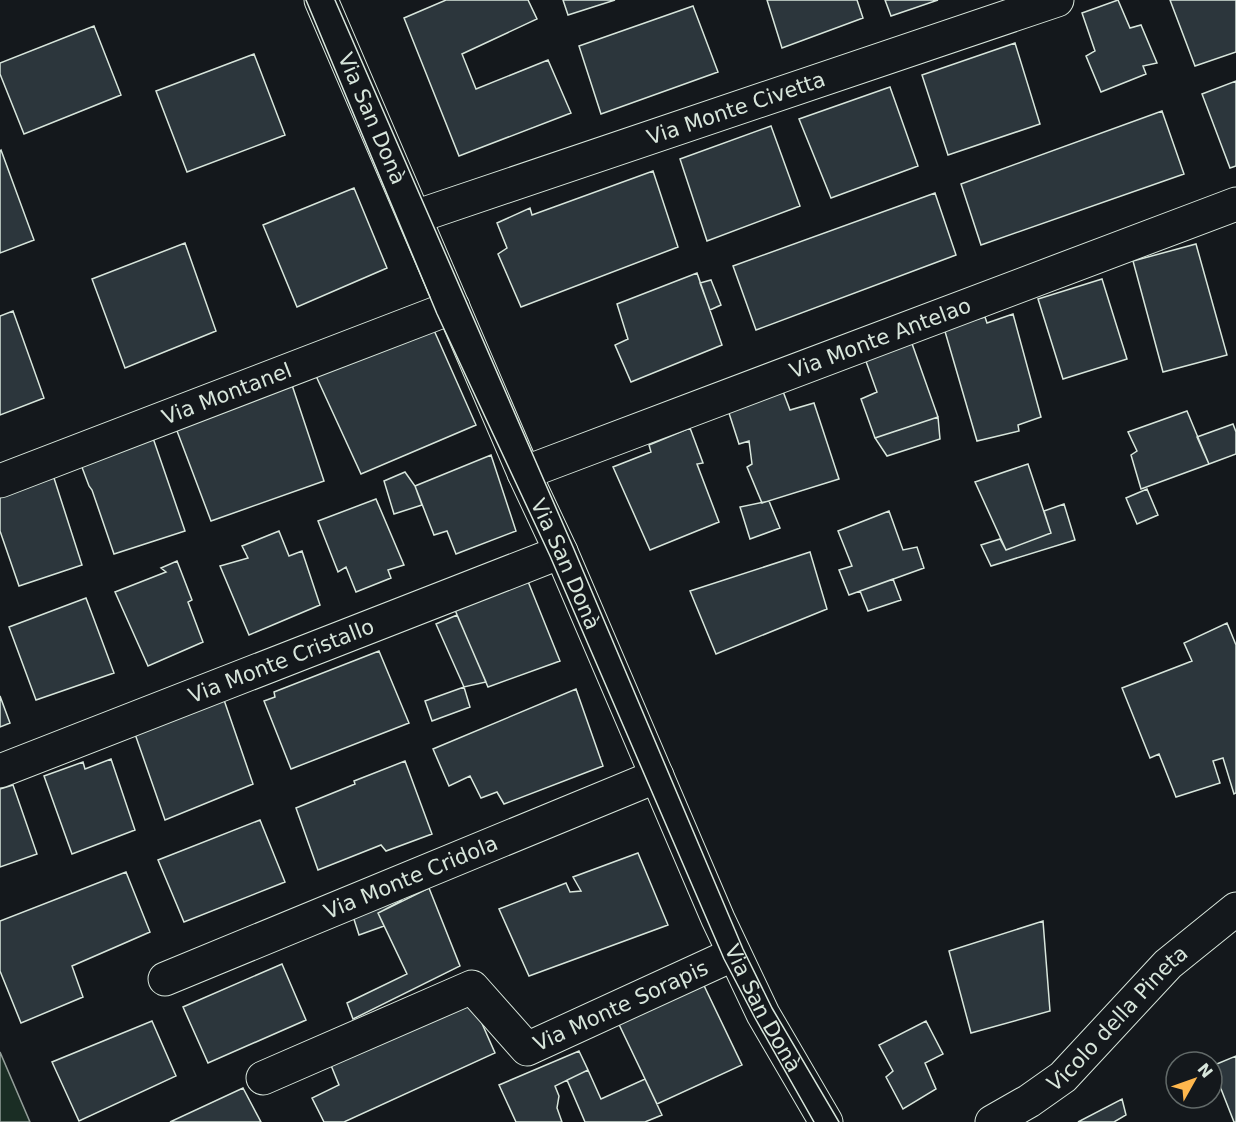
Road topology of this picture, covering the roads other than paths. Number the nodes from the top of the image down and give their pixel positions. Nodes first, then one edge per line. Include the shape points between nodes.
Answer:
1 (321, 0) edge
2 (1057, 0) edge
3 (1010, 7) edge
4 (1236, 204) edge
5 (415, 217) junction
6 (453, 307) junction
7 (524, 473) junction
8 (0, 481) edge
9 (561, 552) junction
10 (0, 771) edge
11 (657, 776) junction
12 (1236, 909) edge
13 (734, 954) junction
14 (165, 979) dead end
15 (263, 1078) dead end
16 (826, 1122) edge
17 (992, 1122) edge

1 - 5 street, Via San Donà
2 - 3 street, Via Monte Civetta
3 - 5 street, Via Monte Civetta
4 - 7 street, Via Monte Antelao
5 - 6 street, Via San Donà
6 - 7 street, Via San Donà
6 - 8 street, Via Montanel
7 - 9 street, Via San Donà
9 - 10 street, Via Monte Cristallo
9 - 11 street, Via San Donà
11 - 13 street, Via San Donà
11 - 14 street, Via Monte Cridola
12 - 17 street, Vicolo della Pineta via 1168,964 1063,1077
13 - 15 street, Via Monte Sorapis via 527,1049 472,987
13 - 16 street, Via San Donà via 763,1014

